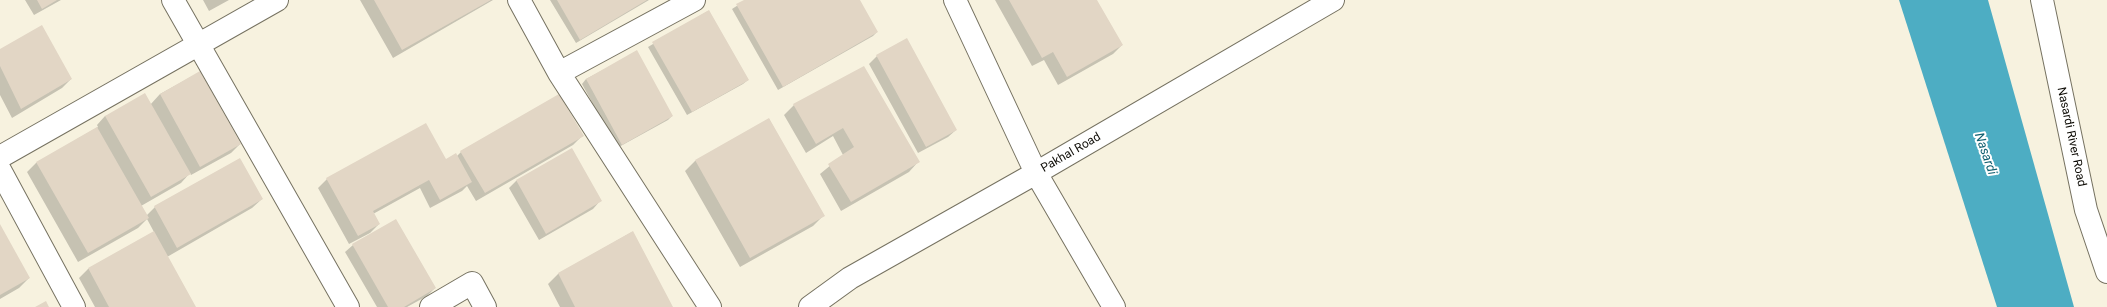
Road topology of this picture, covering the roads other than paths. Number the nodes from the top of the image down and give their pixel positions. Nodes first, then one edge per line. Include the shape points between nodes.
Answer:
1 (173, 0) edge
2 (277, 0) edge
3 (519, 0) edge
4 (694, 0) edge
5 (954, 0) edge
6 (1332, 0) edge
7 (2042, 0) edge
8 (197, 45) junction
9 (559, 72) junction
10 (0, 157) edge
11 (0, 170) edge
12 (1036, 173) junction
13 (2107, 272) edge
14 (74, 307) edge
15 (348, 307) edge
16 (431, 307) edge
17 (485, 307) edge
18 (710, 307) edge
19 (810, 307) edge
20 (1114, 307) edge

1 - 8 street
2 - 8 street
3 - 9 street
4 - 9 street
5 - 12 street
6 - 12 street, Pakhal Road
7 - 13 street, Nasardi River Road via 2086,210
8 - 10 street
8 - 15 street
9 - 18 street
11 - 14 street
12 - 19 street, Pakhal Road via 850,278
12 - 20 street
16 - 17 street via 472,283

